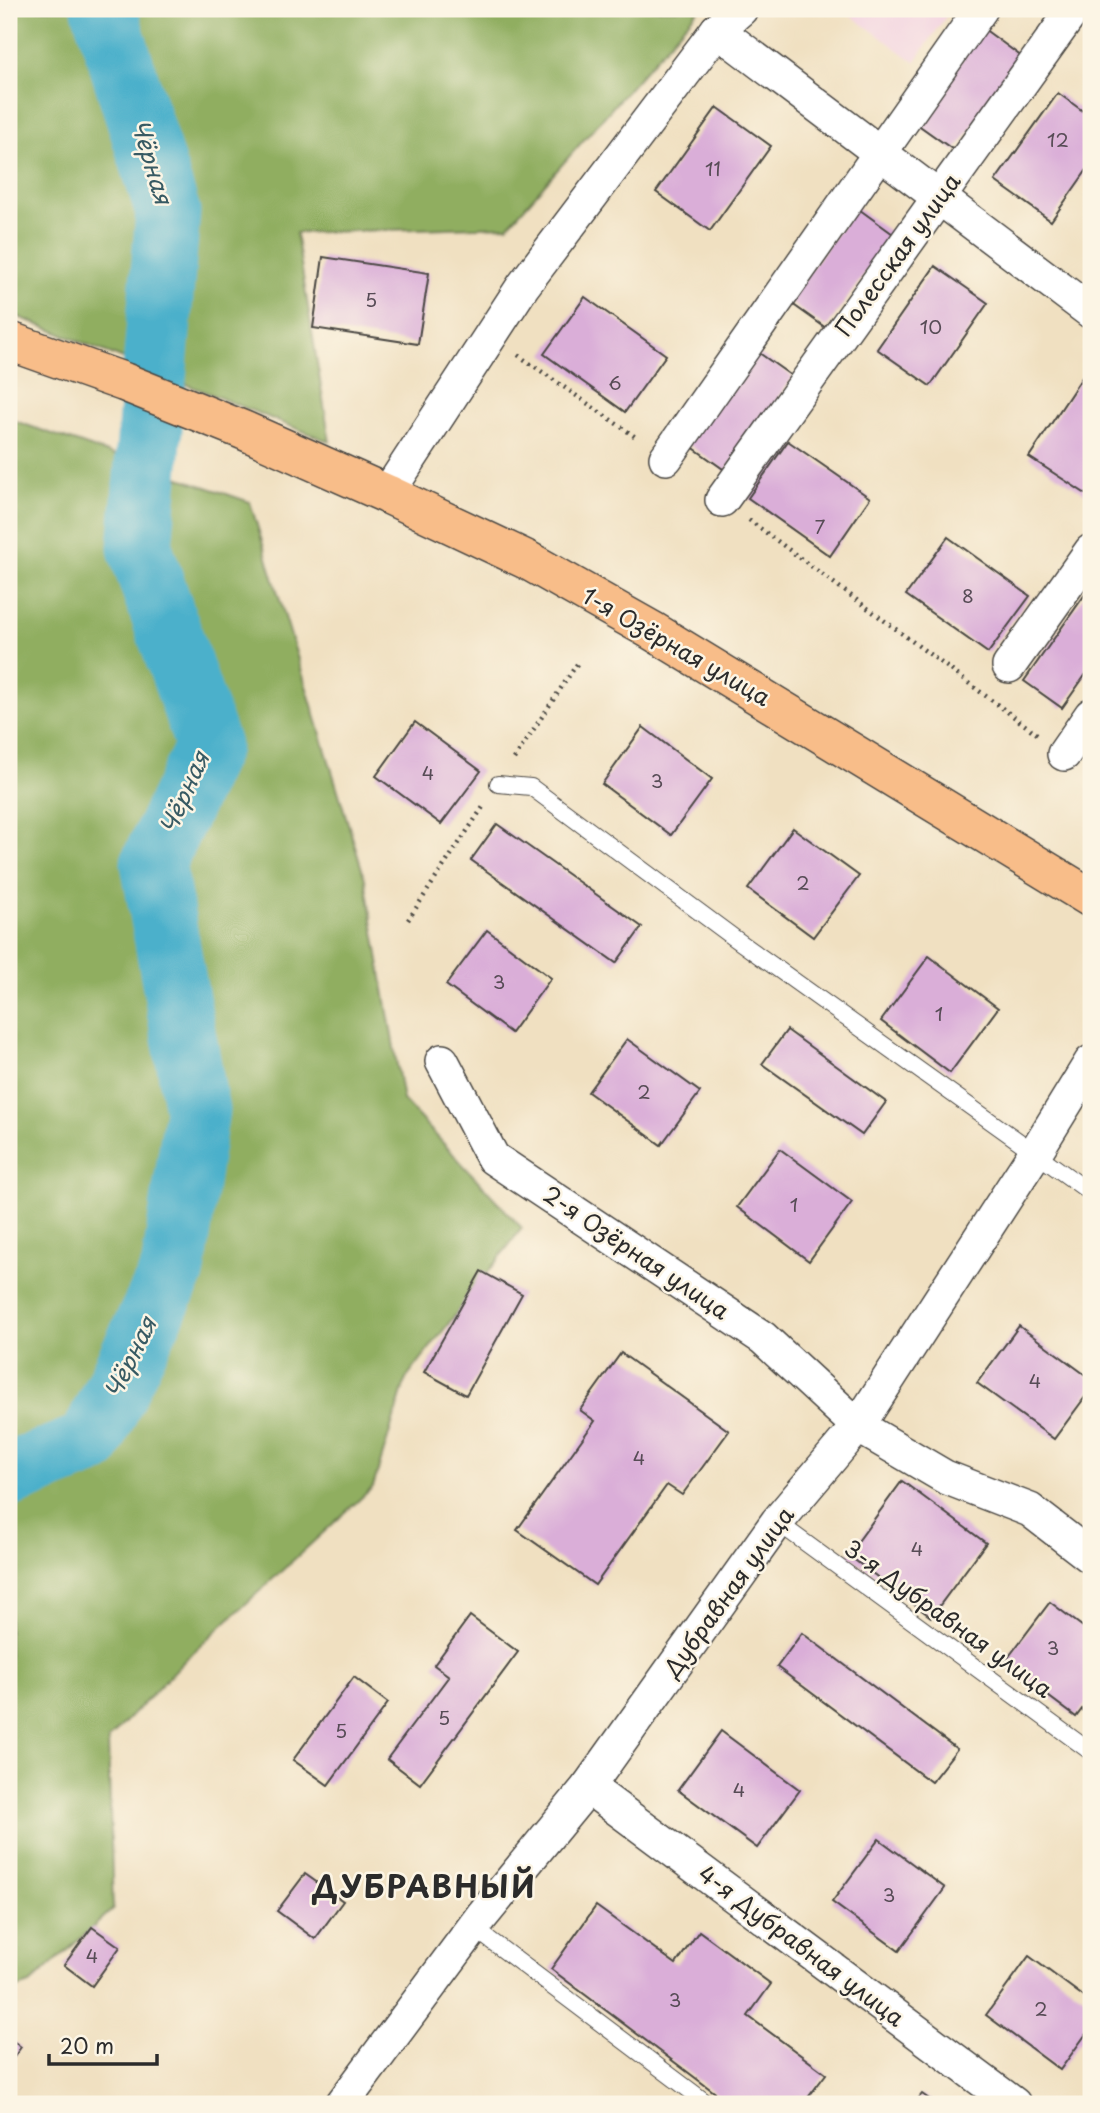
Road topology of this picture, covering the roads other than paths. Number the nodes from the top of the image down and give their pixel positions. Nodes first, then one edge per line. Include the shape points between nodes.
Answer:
1 (981, 9) edge
2 (1074, 9) edge
3 (729, 19) edge
4 (879, 154) junction
5 (939, 197) junction
6 (1091, 312) edge
7 (9, 341) edge
8 (666, 458) road end
9 (387, 494) junction
10 (722, 500) road end
11 (1091, 551) edge
12 (1009, 666) dead end
13 (1091, 715) edge
14 (1064, 754) road end
15 (498, 784) road end
16 (1091, 898) edge
17 (442, 1061) dead end
18 (1091, 1062) edge
19 (1035, 1153) junction
20 (1091, 1193) edge
21 (858, 1426) junction
22 (777, 1522) junction
23 (1091, 1557) edge
24 (1091, 1752) edge
25 (588, 1787) junction
26 (474, 1928) junction
27 (342, 2104) edge
28 (708, 2104) edge
29 (1014, 2104) edge

1 - 4 street
2 - 5 street, Полесская улица
3 - 4 street
3 - 9 street via 523,286
4 - 5 street
4 - 8 street
5 - 6 street
5 - 10 street, Полесская улица
7 - 9 main road, 1-я Озёрная улица via 243,430
9 - 16 main road, 1-я Озёрная улица via 527,560 640,623
11 - 12 street
13 - 14 street
15 - 19 lane via 531,787
17 - 21 street, 2-я Озёрная улица via 493,1158 763,1338
18 - 19 street, Дубравная улица
19 - 20 lane
19 - 21 street, Дубравная улица
21 - 22 street, Дубравная улица
21 - 23 street, 2-я Озёрная улица via 945,1477 1030,1510
22 - 24 lane, 3-я Дубравная улица
22 - 25 street, Дубравная улица
25 - 26 street, Дубравная улица
25 - 29 street, 4-я Дубравная улица
26 - 27 street, Дубравная улица
26 - 28 lane

